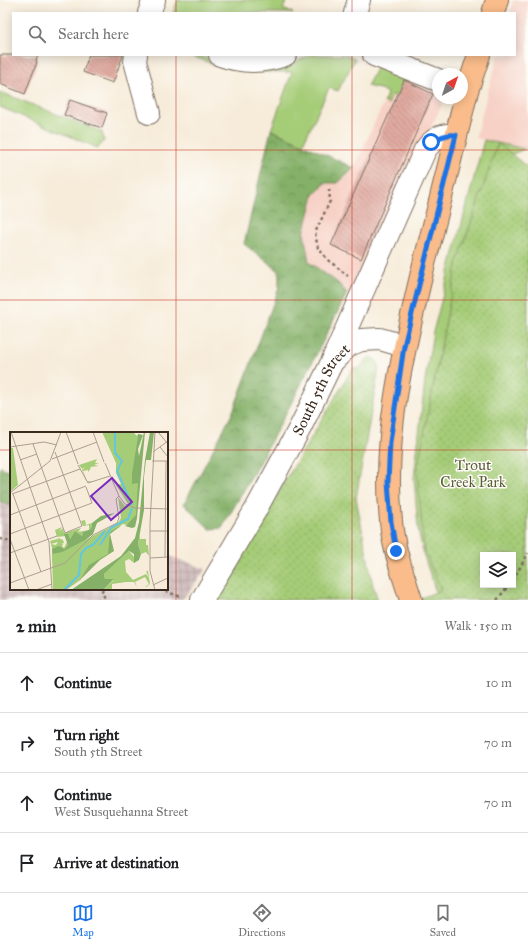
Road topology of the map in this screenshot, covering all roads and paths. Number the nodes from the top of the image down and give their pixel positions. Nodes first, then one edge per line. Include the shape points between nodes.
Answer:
1 (154, 0) edge
2 (359, 0) edge
3 (497, 0) edge
4 (149, 12) edge
5 (355, 12) edge
6 (493, 12) edge
7 (136, 56) edge
8 (222, 56) edge
9 (280, 56) edge
10 (377, 56) edge
11 (479, 56) edge
12 (432, 78) edge
13 (468, 83) edge
14 (462, 104) edge
15 (149, 113) dead end
16 (456, 135) junction
17 (329, 189) dead end
18 (365, 286) junction
19 (404, 346) junction
20 (332, 362) junction
21 (0, 539) edge
22 (10, 541) edge
23 (528, 553) edge
24 (516, 575) edge
25 (507, 588) edge
26 (102, 590) edge
27 (162, 590) edge
28 (105, 600) edge
29 (187, 600) edge
30 (202, 600) edge
31 (411, 600) edge
32 (497, 600) edge

1 - 4 street
2 - 5 street
3 - 6 main road
7 - 15 street
8 - 9 street via 253,62
10 - 12 street
11 - 13 main road
14 - 16 main road
16 - 18 street via 438,138 425,150
16 - 19 main road
17 - 18 path via 330,202 315,234 318,248 341,271
18 - 20 street
19 - 20 street, South 5th Street via 380,339 361,340 349,345
19 - 31 main road via 390,442 388,482 396,551
20 - 30 street, South 5th Street via 255,511
21 - 22 path
23 - 24 path
25 - 32 path
26 - 28 path
27 - 29 path

